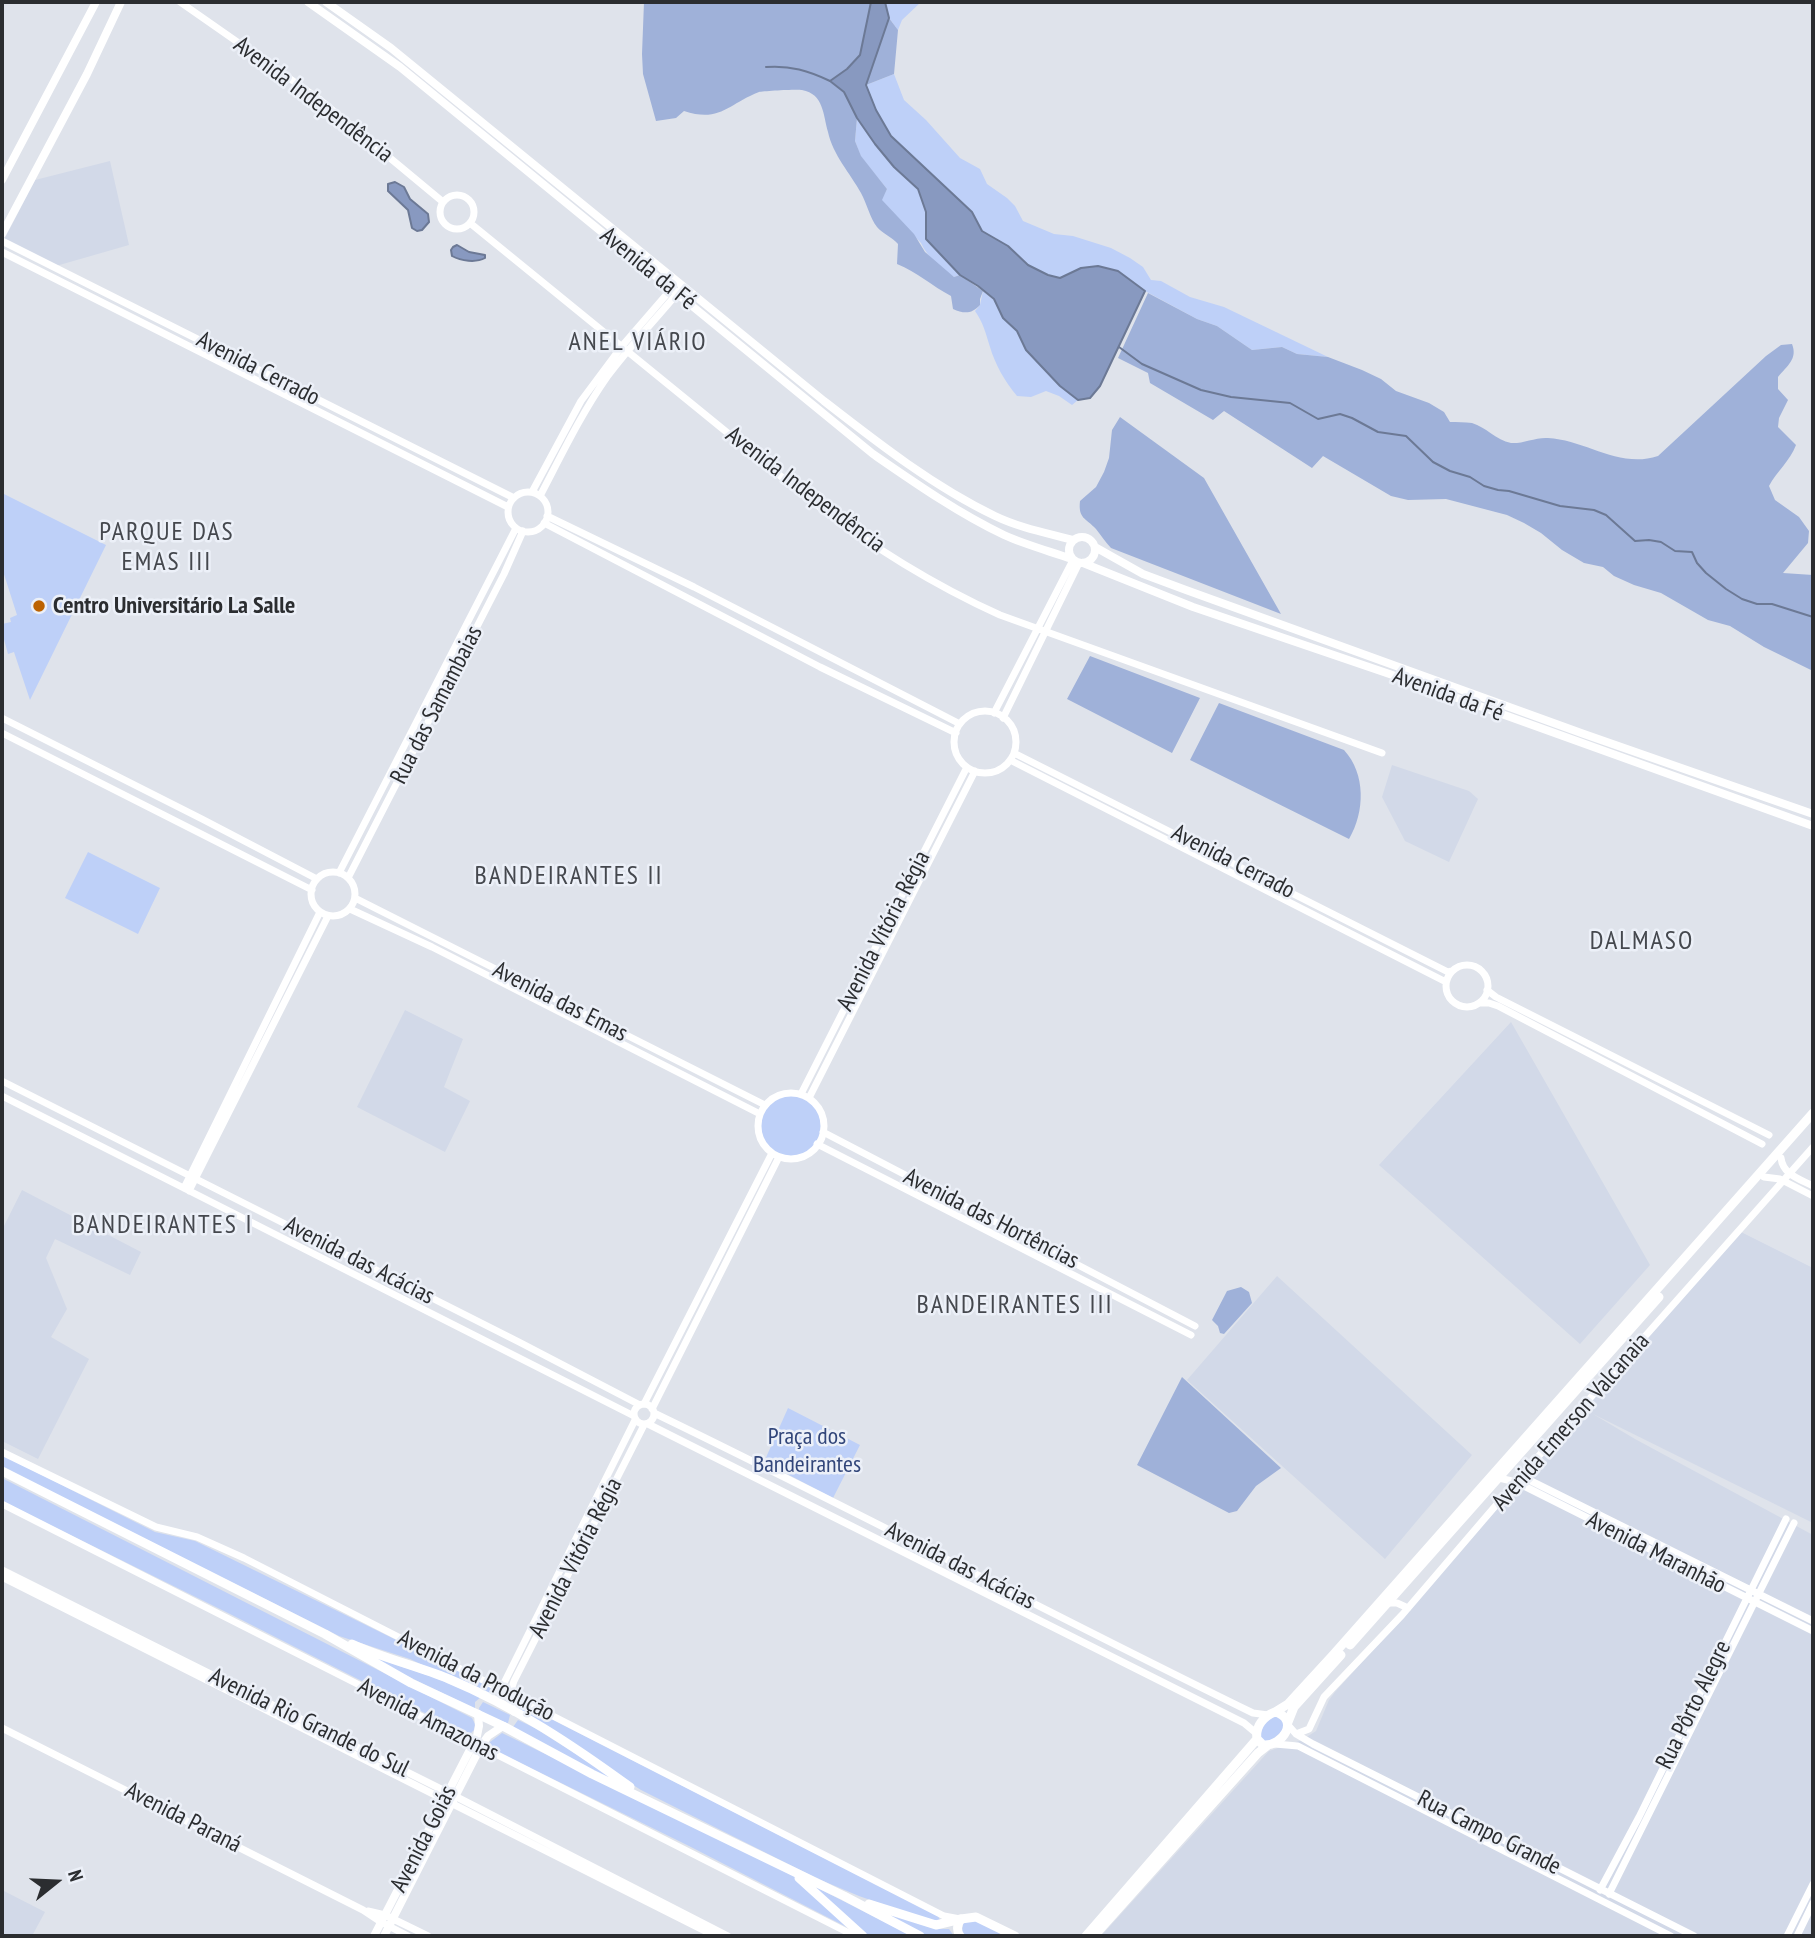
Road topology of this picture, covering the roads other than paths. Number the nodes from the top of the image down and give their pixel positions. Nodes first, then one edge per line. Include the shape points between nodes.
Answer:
1 (96, 2) edge
2 (121, 2) edge
3 (180, 2) edge
4 (308, 2) edge
5 (326, 2) edge
6 (2, 180) edge
7 (443, 202) junction
8 (470, 223) junction
9 (2, 234) edge
10 (2, 241) edge
11 (2, 252) edge
12 (678, 287) junction
13 (625, 348) junction
14 (536, 494) junction
15 (514, 498) junction
16 (508, 507) junction
17 (545, 520) junction
18 (519, 529) junction
19 (1073, 540) junction
20 (1095, 547) junction
21 (1077, 561) junction
22 (1043, 629) junction
23 (994, 713) junction
24 (2, 718) edge
25 (1003, 718) junction
26 (960, 724) junction
27 (2, 733) edge
28 (956, 733) junction
29 (1382, 752) dead end
30 (1012, 756) junction
31 (971, 769) junction
32 (1813, 814) edge
33 (1813, 826) edge
34 (340, 873) junction
35 (348, 878) junction
36 (317, 879) junction
37 (312, 890) junction
38 (355, 898) junction
39 (350, 909) junction
40 (320, 912) junction
41 (328, 916) junction
42 (1451, 971) junction
43 (1446, 982) junction
44 (1488, 990) junction
45 (1479, 1003) junction
46 (2, 1081) edge
47 (2, 1096) edge
48 (805, 1096) junction
49 (765, 1105) junction
50 (1813, 1113) edge
51 (760, 1114) junction
52 (1813, 1122) edge
53 (823, 1132) junction
54 (1769, 1135) dead end
55 (1762, 1143) dead end
56 (817, 1144) junction
57 (1813, 1147) edge
58 (775, 1155) junction
59 (1781, 1158) junction
60 (1790, 1174) junction
61 (193, 1177) junction
62 (1764, 1177) junction
63 (1783, 1181) junction
64 (1813, 1186) edge
65 (186, 1189) junction
66 (1813, 1196) edge
67 (1195, 1326) dead end
68 (1191, 1335) dead end
69 (642, 1405) junction
70 (653, 1411) junction
71 (634, 1418) junction
72 (646, 1424) junction
73 (2, 1452) edge
74 (1514, 1461) junction
75 (2, 1471) edge
76 (1499, 1478) junction
77 (1519, 1479) junction
78 (2, 1504) edge
79 (1786, 1519) dead end
80 (1794, 1523) dead end
81 (2, 1570) edge
82 (2, 1577) edge
83 (1400, 1590) junction
84 (1753, 1597) junction
85 (1387, 1603) junction
86 (1408, 1608) junction
87 (1813, 1621) edge
88 (1813, 1631) edge
89 (325, 1634) junction
90 (501, 1689) junction
91 (510, 1693) junction
92 (486, 1698) junction
93 (514, 1712) junction
94 (478, 1714) junction
95 (1272, 1714) junction
96 (1288, 1723) junction
97 (503, 1726) junction
98 (2, 1728) edge
99 (1296, 1734) junction
100 (1256, 1736) junction
101 (477, 1745) junction
102 (1271, 1745) junction
103 (449, 1798) junction
104 (648, 1801) junction
105 (793, 1872) junction
106 (1813, 1884) edge
107 (1600, 1890) junction
108 (1609, 1894) junction
109 (844, 1896) junction
110 (1813, 1903) edge
111 (946, 1919) junction
112 (961, 1919) junction
113 (387, 1921) junction
114 (959, 1934) edge
115 (374, 1936) edge
116 (384, 1936) edge
117 (408, 1936) edge
118 (428, 1936) edge
119 (715, 1936) edge
120 (728, 1936) edge
121 (855, 1936) edge
122 (863, 1936) edge
123 (920, 1936) edge
124 (1015, 1936) edge
125 (1086, 1936) edge
126 (1094, 1936) edge
127 (1671, 1936) edge
128 (1694, 1936) edge
129 (1787, 1936) edge
130 (1797, 1936) edge

1 - 6 main road
2 - 9 main road
3 - 7 street, Avenida Independência via 320,99
4 - 12 main road, Avenida da Fé via 400,67
5 - 12 main road, Avenida da Fé via 391,48
7 - 8 street via 440,215 447,226 459,229
7 - 8 street via 455,196 468,200 474,211
8 - 13 street, Avenida Independência
10 - 15 street, Avenida Cerrado
11 - 16 street, Avenida Cerrado
12 - 13 street
12 - 19 main road, Avenida da Fé via 925,475 996,517
12 - 21 main road, Avenida da Fé via 873,454 918,486 1003,534
13 - 14 street via 581,401
13 - 22 street, Avenida Independência via 840,523 968,600
14 - 15 street
14 - 17 street via 546,505
15 - 16 street
16 - 18 street via 510,521
17 - 18 street via 534,530
17 - 26 street via 694,587
17 - 28 street via 820,667
18 - 34 street, Rua das Samambaias
18 - 35 street, Rua das Samambaias via 499,584
19 - 20 main road via 1087,538
19 - 21 main road via 1068,549
20 - 21 main road via 1093,558
20 - 32 main road, Avenida da Fé via 1143,574 1186,590
21 - 22 street
21 - 33 main road, Avenida da Fé via 1193,607
22 - 23 street
22 - 25 street
22 - 29 street, Avenida Independência
23 - 25 street
23 - 26 street via 976,713
24 - 36 street
25 - 30 street via 1013,731
26 - 28 street
27 - 37 street
28 - 31 street via 956,752
30 - 31 street via 998,770
30 - 42 street, Avenida Cerrado
30 - 43 street, Avenida Cerrado
31 - 48 street, Avenida Vitória Régia
34 - 35 street
34 - 36 street
35 - 38 street
36 - 37 street
37 - 40 street
38 - 39 street
38 - 49 street, Avenida das Emas
39 - 41 street
39 - 51 street, Avenida das Emas
40 - 41 street
40 - 61 street
41 - 61 street
42 - 43 street
42 - 44 street via 1465,965 1476,967 1485,975
43 - 45 street via 1447,993 1457,1005
44 - 45 street
44 - 54 street
45 - 55 street via 1498,1006
46 - 61 street, Avenida das Acácias
47 - 65 street, Avenida das Acácias
48 - 49 street via 782,1094
48 - 53 street via 821,1113
49 - 51 street
50 - 95 main road via 1333,1655
51 - 58 street via 758,1131 765,1147
52 - 59 main road
53 - 56 street
53 - 67 street, Avenida das Hortências
56 - 58 street via 798,1158
56 - 68 street, Avenida das Hortências
57 - 60 street, Avenida Emerson Valcanaia
58 - 69 street
58 - 70 street
59 - 60 street
59 - 62 main road
60 - 63 street, Avenida Emerson Valcanaia
60 - 64 street
61 - 65 street
61 - 69 street, Avenida das Acácias
62 - 63 street
62 - 74 main road
63 - 66 street
63 - 77 street, Avenida Emerson Valcanaia
65 - 71 street, Avenida das Acácias
69 - 70 street
69 - 71 street via 635,1409
70 - 72 street
70 - 95 street, Avenida das Acácias via 1253,1713
71 - 72 street
71 - 90 street, Avenida Vitória Régia
72 - 91 street, Avenida Vitória Régia
72 - 100 street, Avenida das Acácias via 1244,1723
73 - 90 street, Avenida da Produção via 156,1527 197,1537 244,1558
74 - 76 main road
74 - 77 street
75 - 89 main road
76 - 77 street, Avenida Maranhão
76 - 83 main road
77 - 84 street, Avenida Maranhão
77 - 86 street, Avenida Emerson Valcanaia
78 - 101 street, Avenida Amazonas
79 - 84 street, Rua Pôrto Alegre
80 - 84 street, Rua Pôrto Alegre
81 - 103 street, Avenida Rio Grande do Sul
82 - 103 street, Avenida Rio Grande do Sul
83 - 85 main road
83 - 86 street
84 - 87 street, Avenida Maranhão
84 - 88 street, Avenida Maranhão
84 - 107 street, Rua Pôrto Alegre
84 - 108 street, Rua Pôrto Alegre
85 - 86 street
85 - 96 main road via 1294,1707
86 - 99 street, Avenida Emerson Valcanaia via 1326,1695 1307,1731
89 - 92 main road via 452,1680
89 - 94 main road
90 - 91 street, Avenida da Produção
90 - 92 street
91 - 93 street
91 - 111 street, Avenida da Produção
92 - 93 main road
92 - 94 main road via 478,1703
93 - 97 main road via 511,1722
93 - 104 main road via 573,1746
94 - 97 main road
94 - 101 main road
95 - 96 main road via 1283,1715
95 - 100 main road via 1261,1723
96 - 99 street, Rua Campo Grande
96 - 102 main road via 1283,1737
97 - 101 main road
97 - 104 main road
98 - 113 street, Avenida Paraná
99 - 107 street, Rua Campo Grande
100 - 102 main road via 1260,1743
100 - 125 main road
101 - 103 main road, Avenida Goiás
101 - 121 street, Avenida Amazonas
102 - 126 main road via 1258,1753
102 - 127 street, Rua Campo Grande via 1297,1746
103 - 113 main road, Avenida Goiás
103 - 119 street, Avenida Rio Grande do Sul
103 - 120 street, Avenida Rio Grande do Sul
104 - 105 main road
105 - 109 main road
105 - 122 main road
106 - 129 street
107 - 108 street, Rua Campo Grande
108 - 128 street, Rua Campo Grande
109 - 111 main road via 931,1924
109 - 123 main road
110 - 130 street
111 - 112 main road
111 - 114 street
112 - 114 main road
112 - 124 main road via 976,1917
113 - 115 main road, Avenida Goiás
113 - 116 main road, Avenida Goiás
113 - 117 street, Avenida Paraná
113 - 118 street, Avenida Paraná

